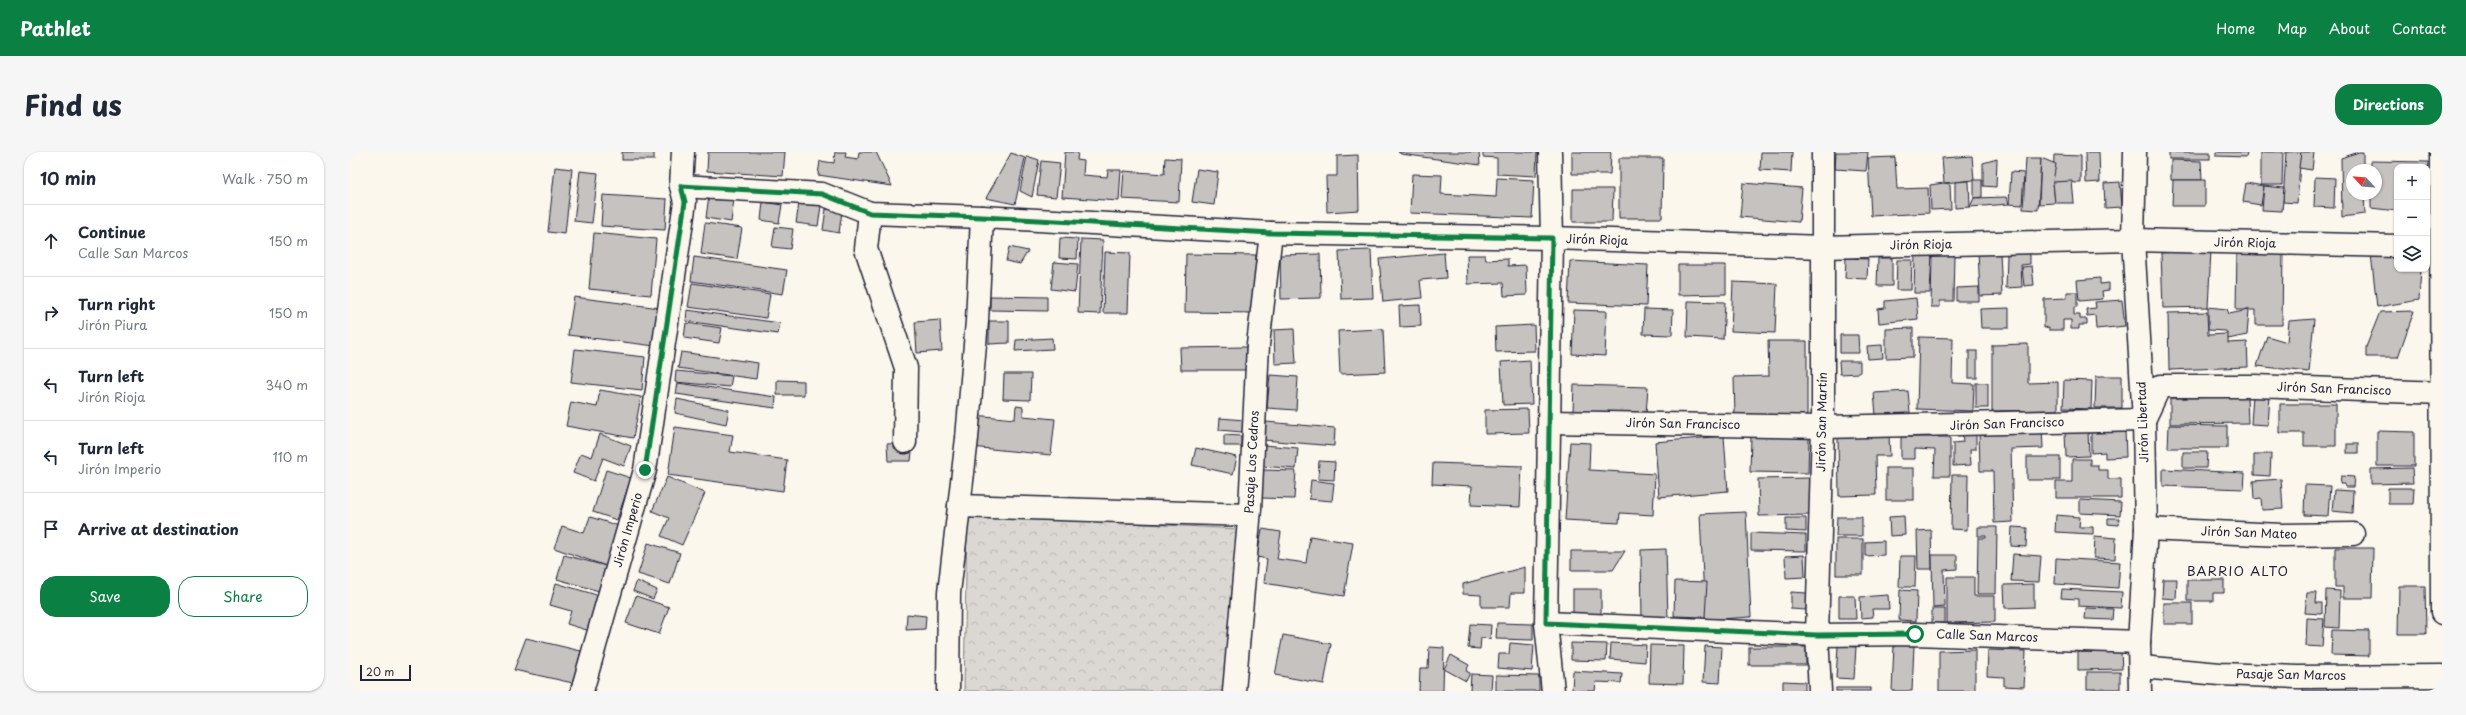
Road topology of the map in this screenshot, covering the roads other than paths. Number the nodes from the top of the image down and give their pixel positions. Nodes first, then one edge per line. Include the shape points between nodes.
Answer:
1 (683, 152) edge
2 (1550, 152) edge
3 (1823, 152) edge
4 (2135, 152) edge
5 (2441, 152) edge
6 (681, 186) junction
7 (870, 213) junction
8 (982, 217) junction
9 (1272, 233) junction
10 (1552, 238) junction
11 (2133, 240) junction
12 (2394, 246) edge
13 (1822, 247) junction
14 (2436, 247) edge
15 (2441, 393) edge
16 (2144, 420) junction
17 (1550, 422) junction
18 (1823, 426) junction
19 (905, 442) dead end
20 (959, 506) junction
21 (1249, 515) junction
22 (2146, 529) junction
23 (2442, 532) edge
24 (2352, 534) dead end
25 (2442, 613) edge
26 (1546, 623) junction
27 (1817, 635) junction
28 (2139, 642) junction
29 (2140, 667) junction
30 (2442, 676) edge
31 (2297, 684) edge
32 (582, 691) edge
33 (948, 691) edge
34 (1234, 691) edge
35 (1553, 691) edge
36 (1820, 691) edge
37 (2140, 691) edge

1 - 6 street, Jirón Imperio
2 - 10 street
3 - 13 street, Jirón San Martín
4 - 11 street, Jirón Libertad
5 - 14 street
6 - 7 street, Jirón Rioja via 822,194
6 - 32 street, Jirón Imperio via 685,202 645,470
7 - 8 street, Jirón Rioja
7 - 19 street via 866,249 906,368
8 - 9 street, Jirón Rioja
8 - 20 street via 977,320
9 - 10 street, Jirón Rioja
9 - 21 street, Pasaje Los Cedros via 1258,345
10 - 13 street, Jirón Rioja
10 - 17 street
11 - 12 street, Jirón Rioja
11 - 13 street, Jirón Rioja
11 - 16 street, Jirón Libertad
13 - 18 street, Jirón San Martín
14 - 15 street
15 - 16 street, Jirón San Francisco via 2255,386 2160,386
15 - 23 street
16 - 18 street, Jirón San Francisco
16 - 22 street, Jirón Libertad
17 - 18 street, Jirón San Francisco
17 - 26 street
18 - 27 street, Jirón San Martín
20 - 21 street
20 - 33 street via 949,593
21 - 34 street, Pasaje Los Cedros
22 - 24 street, Jirón San Mateo via 2282,535
22 - 28 street, Jirón Libertad
23 - 25 street
26 - 27 street, Calle San Marcos
26 - 35 street
27 - 28 street, Calle San Marcos via 1915,634
27 - 36 street, Jirón San Martín
28 - 29 street, Jirón Libertad
29 - 31 street, Pasaje San Marcos
29 - 37 street, Jirón Libertad
30 - 31 street, Pasaje San Marcos

